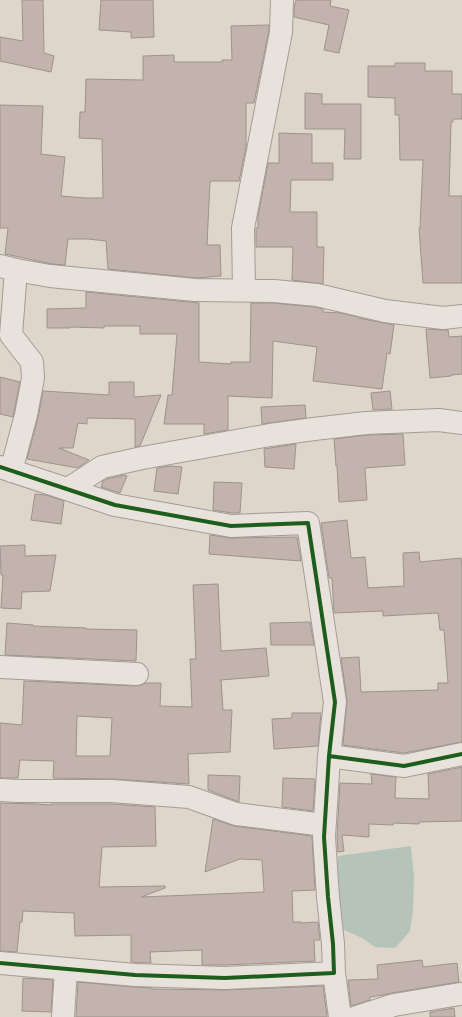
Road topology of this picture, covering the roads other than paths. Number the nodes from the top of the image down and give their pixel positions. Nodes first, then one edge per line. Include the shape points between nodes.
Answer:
1 (282, 0) edge
2 (8, 268) edge
3 (244, 290) junction
4 (462, 316) edge
5 (462, 423) edge
6 (6, 469) edge
7 (68, 489) junction
8 (0, 667) edge
9 (137, 674) dead end
10 (462, 754) edge
11 (329, 756) junction
12 (0, 790) edge
13 (324, 825) junction
14 (0, 963) edge
15 (66, 970) junction
16 (334, 973) junction
17 (460, 994) dead end
18 (63, 1017) edge
19 (340, 1017) edge
20 (356, 1017) edge

1 - 3 street via 281,32 243,228
2 - 3 street via 50,276 195,290
2 - 6 street via 11,335 32,362 33,378 26,415
3 - 4 street via 317,295 385,311 442,318
5 - 7 street via 439,420 366,424 270,435 102,467
6 - 7 street
7 - 11 street via 115,505 231,526 308,523 335,702
8 - 9 street
10 - 11 street via 404,766
11 - 13 street
12 - 13 street via 112,791 189,797 236,814
13 - 16 street
14 - 15 street
15 - 16 street via 224,978
15 - 18 street
16 - 19 street
17 - 20 street via 394,1005

